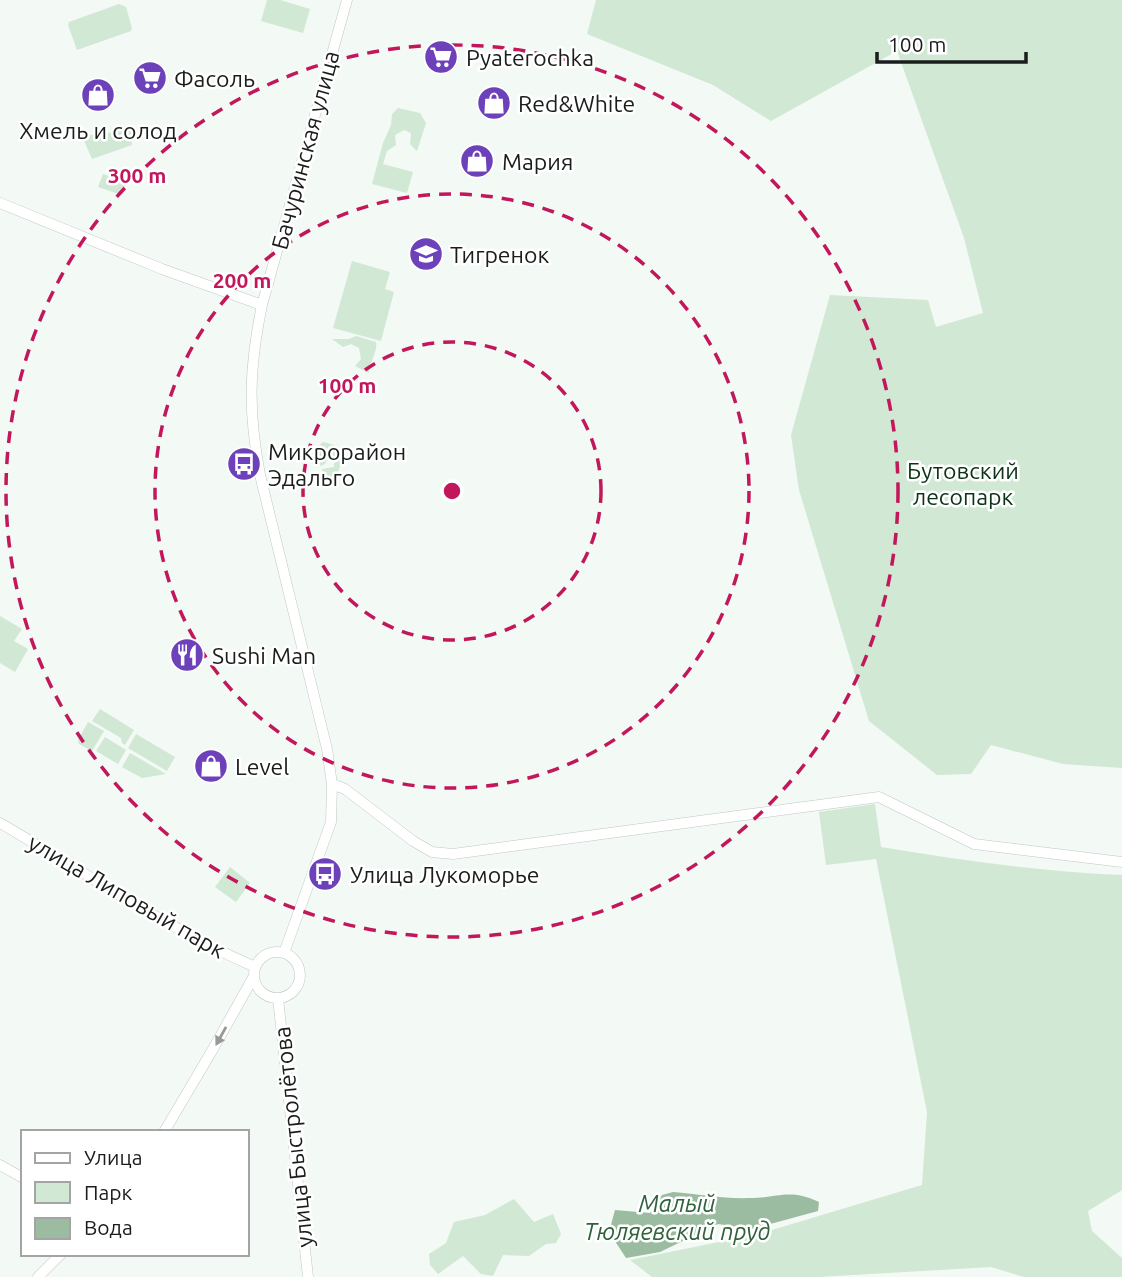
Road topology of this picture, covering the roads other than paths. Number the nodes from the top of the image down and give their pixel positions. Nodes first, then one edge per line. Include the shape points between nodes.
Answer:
1 (347, 0) edge
2 (0, 204) edge
3 (262, 305) junction
4 (332, 784) junction
5 (0, 823) edge
6 (1122, 862) edge
7 (284, 953) junction
8 (254, 971) junction
9 (278, 998) junction
10 (165, 1130) edge
11 (0, 1164) edge
12 (21, 1177) edge
13 (59, 1256) edge
14 (38, 1277) edge
15 (308, 1277) edge

1 - 3 street, Бачуринская улица
2 - 3 street
3 - 4 street, Бачуринская улица via 250,380 257,460
4 - 6 street via 432,852 453,854 879,797 974,844
4 - 7 street, Бачуринская улица via 331,822
5 - 8 street, улица Липовый парк
7 - 8 street via 267,954
7 - 9 street via 297,965 299,974 293,990
8 - 9 street via 261,992
8 -> 10 street
9 - 15 street, улица Быстролётова
11 - 12 street
13 - 14 street

